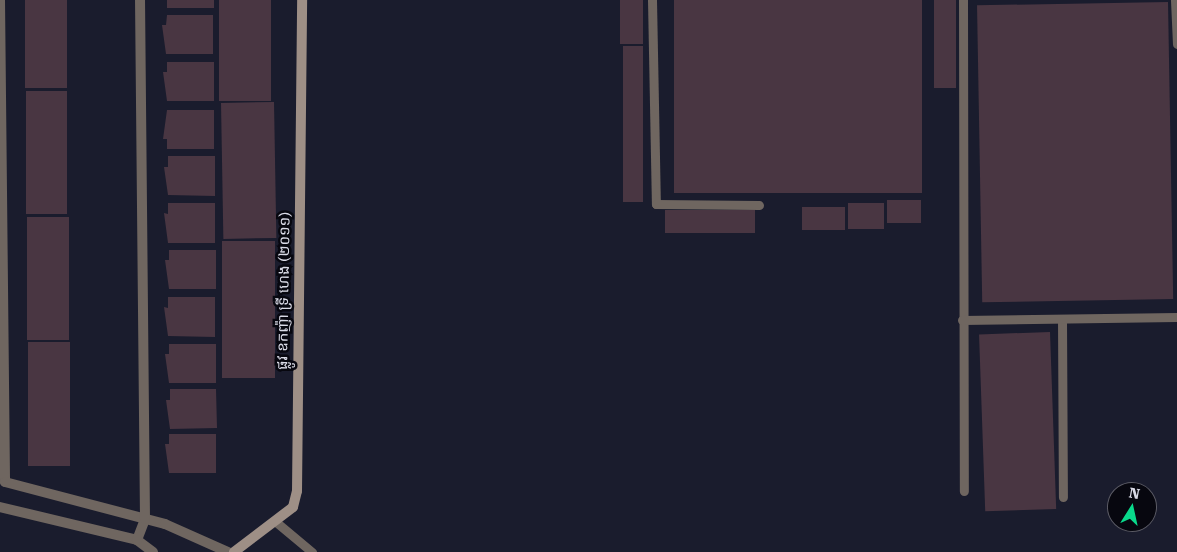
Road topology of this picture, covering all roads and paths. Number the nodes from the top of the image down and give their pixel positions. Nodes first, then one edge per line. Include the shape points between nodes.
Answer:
1 (0, 0) edge
2 (140, 0) edge
3 (302, 0) edge
4 (652, 0) edge
5 (964, 0) edge
6 (1175, 0) edge
7 (1177, 44) edge
8 (759, 205) dead end
9 (1177, 317) edge
10 (1062, 318) junction
11 (962, 320) junction
12 (3, 484) edge
13 (964, 491) dead end
14 (1063, 496) dead end
15 (0, 507) edge
16 (145, 519) junction
17 (276, 522) junction
18 (137, 540) junction
19 (153, 552) edge
20 (228, 552) edge
21 (234, 552) edge
22 (312, 552) edge

1 - 12 street
2 - 16 street
3 - 17 main road, ផ្លូវ ឧកញ៉ា ទ្រី ហេង (២០១១) via 297,491 293,507
4 - 8 lane via 656,204
5 - 11 lane
6 - 7 lane
9 - 10 lane
10 - 11 lane
10 - 14 lane
11 - 13 lane
12 - 16 street
15 - 18 street
16 - 18 street
16 - 20 street
17 - 21 main road, ផ្លូវ ឧកញ៉ា ទ្រី ហេង (២០១១)
17 - 22 lane
18 - 19 street

